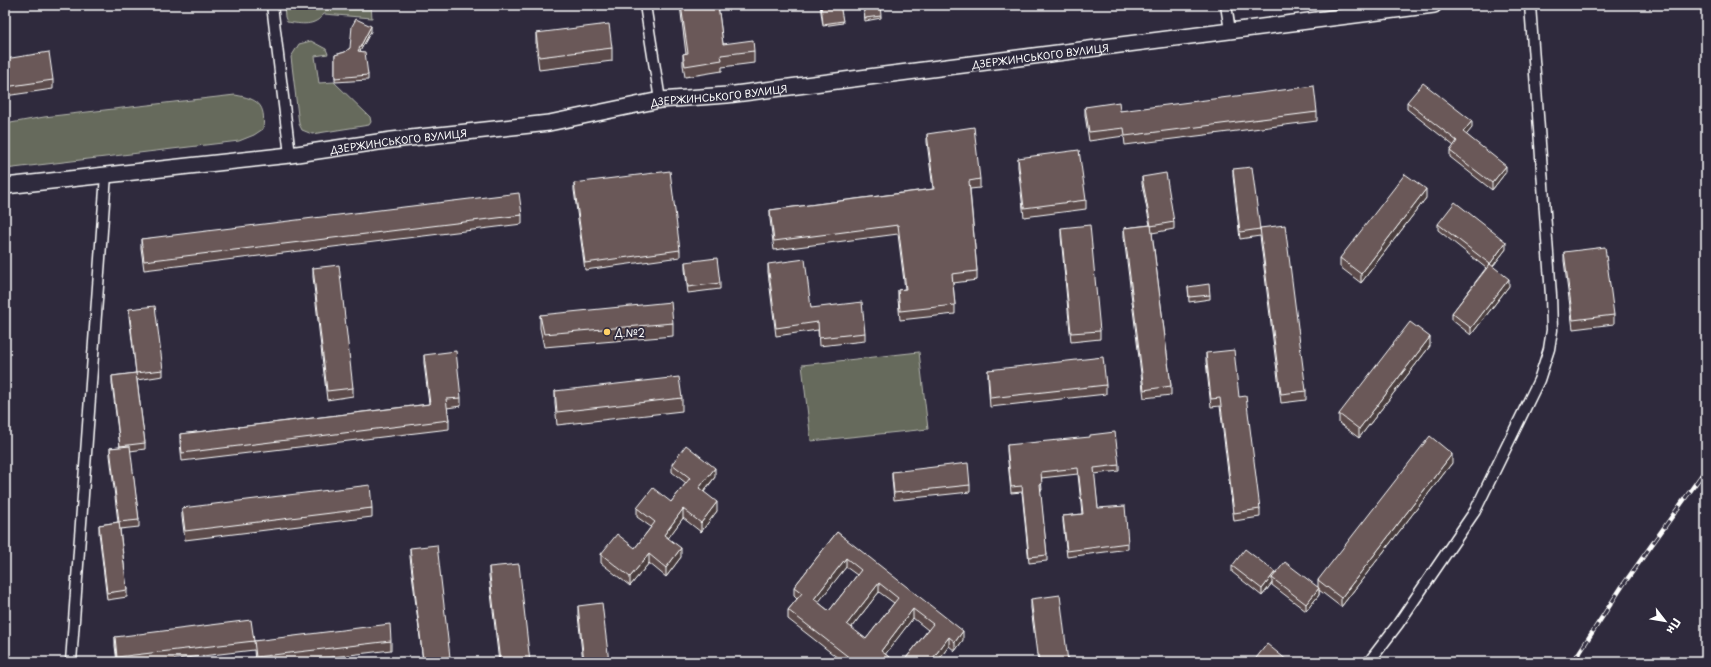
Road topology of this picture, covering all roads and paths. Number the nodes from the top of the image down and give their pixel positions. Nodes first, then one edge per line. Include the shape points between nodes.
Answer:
1 (272, 5) edge
2 (645, 5) edge
3 (1226, 5) edge
4 (1429, 5) edge
5 (1434, 5) edge
6 (1530, 5) edge
7 (1230, 31) junction
8 (660, 100) junction
9 (290, 155) junction
10 (106, 175) junction
11 (5, 186) edge
12 (71, 662) edge
13 (1369, 662) edge

1 - 9 street
2 - 8 street
3 - 7 street
4 - 5 main road, ДЗЕРЖИНСЬКОГО ВУЛИЦЯ
4 - 7 main road, ДЗЕРЖИНСЬКОГО ВУЛИЦЯ
6 - 13 street via 1551,295 1552,330 1549,350 1539,380 1476,511
7 - 8 main road, ДЗЕРЖИНСЬКОГО ВУЛИЦЯ via 727,95
8 - 9 main road, ДЗЕРЖИНСЬКОГО ВУЛИЦЯ via 549,123 392,140
9 - 10 main road, ДЗЕРЖИНСЬКОГО ВУЛИЦЯ
10 - 11 main road, ДЗЕРЖИНСЬКОГО ВУЛИЦЯ
10 - 12 street

